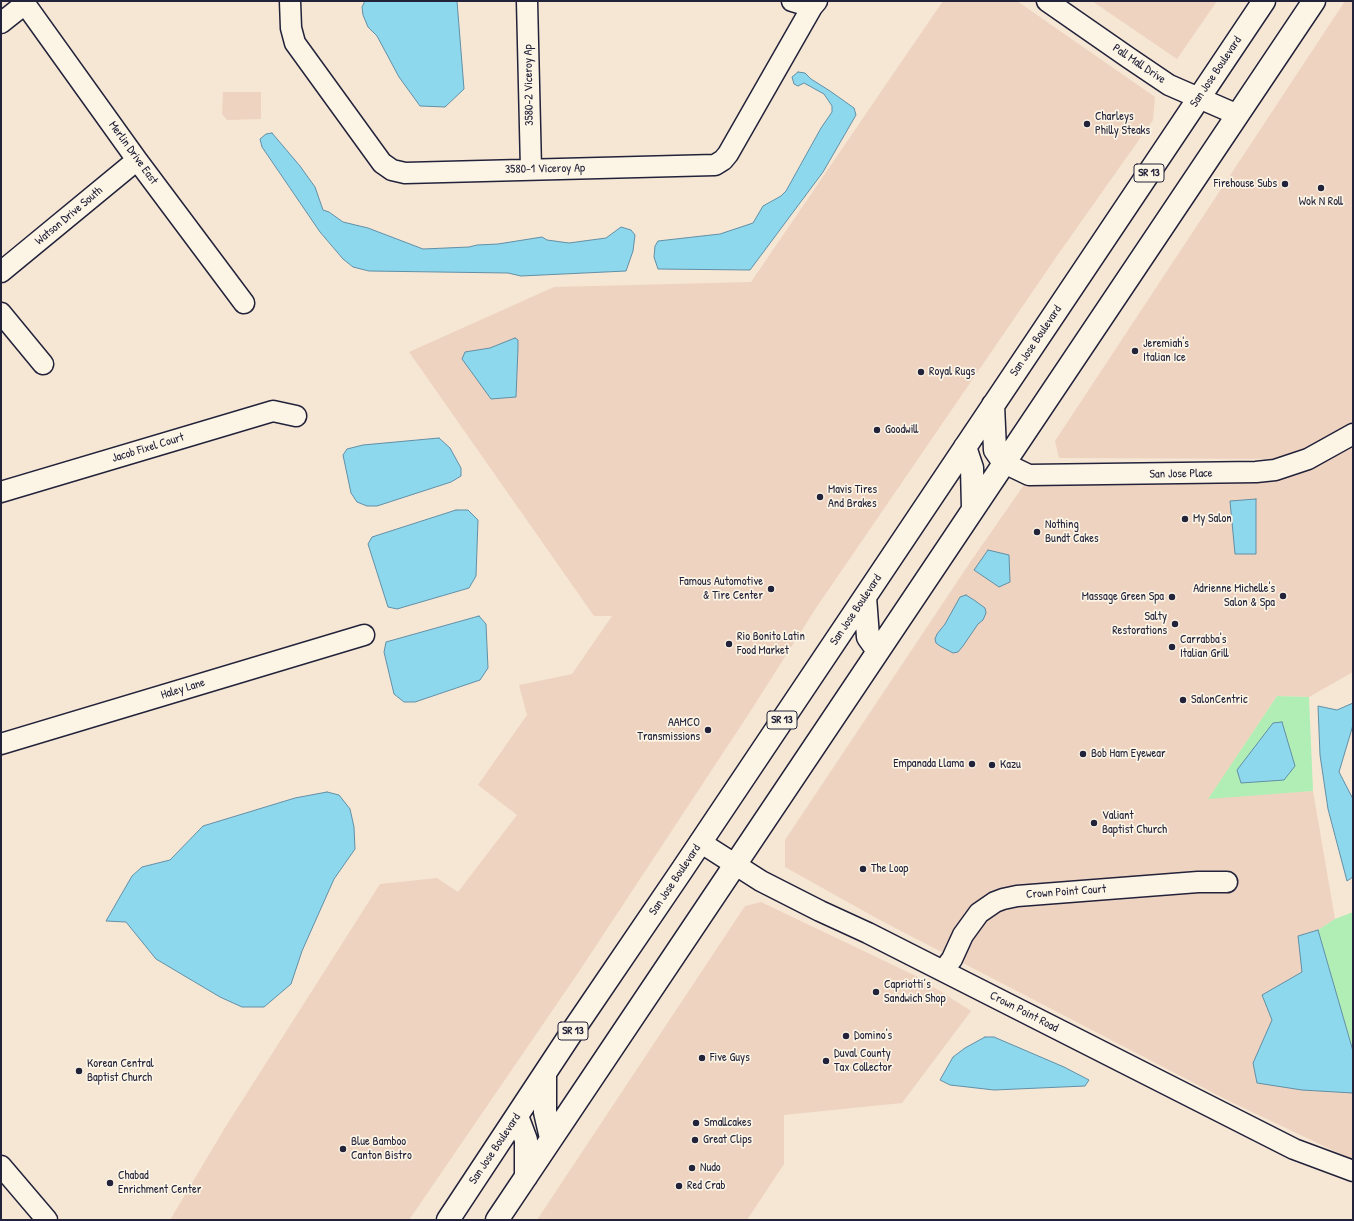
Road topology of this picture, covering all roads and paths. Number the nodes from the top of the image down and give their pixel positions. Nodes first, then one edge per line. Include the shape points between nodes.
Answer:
1 (290, 1) edge
2 (527, 1) edge
3 (792, 1) edge
4 (1047, 1) edge
5 (1264, 1) edge
6 (1314, 1) edge
7 (24, 2) edge
8 (814, 4) edge
9 (1, 23) edge
10 (1199, 98) junction
11 (1238, 115) junction
12 (137, 160) junction
13 (531, 169) junction
14 (1, 272) edge
15 (244, 303) dead end
16 (1, 313) edge
17 (43, 364) dead end
18 (993, 405) junction
19 (296, 416) dead end
20 (1353, 434) edge
21 (965, 447) junction
22 (1004, 463) junction
23 (1, 492) edge
24 (974, 508) junction
25 (865, 597) junction
26 (364, 635) dead end
27 (878, 651) junction
28 (1, 744) edge
29 (700, 842) junction
30 (735, 865) junction
31 (1227, 882) dead end
32 (942, 971) junction
33 (544, 1074) junction
34 (517, 1116) junction
35 (552, 1138) junction
36 (1, 1166) edge
37 (1353, 1172) edge
38 (526, 1177) junction
39 (47, 1220) edge
40 (448, 1220) edge
41 (497, 1220) edge

1 - 13 street, 3580-1 Viceroy Ap via 291,28 295,43 382,163 392,170 405,173
2 - 13 street, 3580-2 Viceroy Ap
3 - 8 street, 3580-1 Viceroy Ap
4 - 10 street, Pall Mall Drive via 1169,85
5 - 10 main road, San Jose Boulevard / SR 13
6 - 11 main road
7 - 9 street
7 - 12 street, Merlin Drive East
8 - 13 street, 3580-1 Viceroy Ap via 728,154 715,165
10 - 11 street, Pall Mall Drive
10 - 18 main road, San Jose Boulevard / SR 13
11 - 22 main road
12 - 14 street, Watson Drive South
12 - 15 street, Merlin Drive East
16 - 17 street
18 - 21 main road, San Jose Boulevard / SR 13
18 - 22 main road via 995,450
19 - 23 street, Jacob Fixel Court via 272,411
20 - 22 street, San Jose Place via 1308,459 1275,470 1256,472 1029,475
21 - 24 main road via 972,468
21 - 25 main road, San Jose Boulevard / SR 13
22 - 24 main road
24 - 27 main road
25 - 27 main road via 868,637
25 - 29 main road, San Jose Boulevard / SR 13
26 - 28 street, Haley Lane
27 - 30 main road
29 - 30 street, Crown Point Road
29 - 33 main road, San Jose Boulevard / SR 13
30 - 32 street, Crown Point Road via 761,881
30 - 35 main road
31 - 32 street, Crown Point Court via 1142,886 1003,899 979,913
32 - 37 street, Crown Point Road via 1294,1149
33 - 34 main road, San Jose Boulevard / SR 13
33 - 35 main road via 544,1112
34 - 38 main road via 526,1140
34 - 40 main road, San Jose Boulevard / SR 13
35 - 38 main road
36 - 39 street
38 - 41 main road

